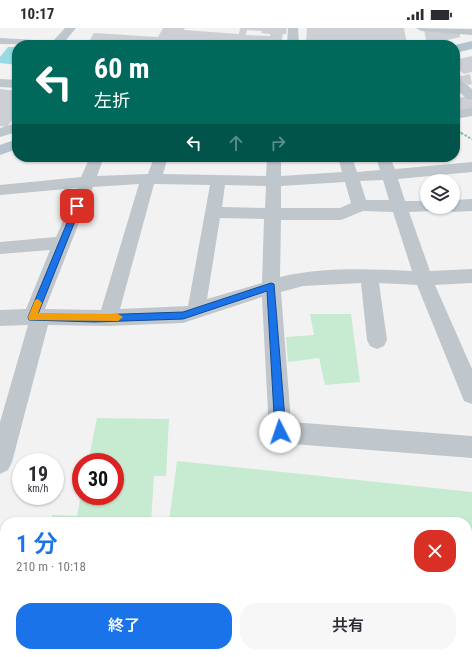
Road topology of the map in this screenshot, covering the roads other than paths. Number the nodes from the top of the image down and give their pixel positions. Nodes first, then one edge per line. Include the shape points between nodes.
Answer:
1 (71, 28) edge
2 (293, 28) edge
3 (421, 28) edge
4 (469, 32) edge
5 (60, 40) edge
6 (293, 40) edge
7 (0, 42) edge
8 (12, 43) edge
9 (472, 45) edge
10 (460, 48) edge
11 (0, 83) edge
12 (12, 84) edge
13 (460, 85) edge
14 (472, 96) edge
15 (472, 112) edge
16 (460, 114) edge
17 (12, 129) edge
18 (0, 133) edge
19 (12, 146) edge
20 (0, 150) edge
21 (95, 162) edge
22 (159, 162) edge
23 (274, 162) edge
24 (346, 162) edge
25 (384, 162) edge
26 (472, 168) edge
27 (388, 175) junction
28 (350, 177) junction
29 (151, 179) junction
30 (218, 181) junction
31 (274, 181) junction
32 (87, 182) junction
33 (0, 190) edge
34 (360, 205) junction
35 (472, 205) edge
36 (460, 206) edge
37 (399, 207) junction
38 (420, 207) edge
39 (213, 212) junction
40 (273, 214) junction
41 (62, 243) junction
42 (0, 248) edge
43 (369, 276) junction
44 (472, 276) edge
45 (423, 278) junction
46 (271, 287) junction
47 (196, 312) junction
48 (36, 317) junction
49 (0, 318) edge
50 (108, 318) junction
51 (378, 340) dead end
52 (472, 394) edge
53 (472, 447) edge
54 (0, 462) edge

1 - 5 street
2 - 6 street
3 - 4 street
7 - 8 street
9 - 10 main road
11 - 12 street
13 - 14 street
15 - 16 street
17 - 18 street
19 - 20 main road
21 - 32 street
22 - 29 street
23 - 31 street
24 - 28 street
25 - 27 street
26 - 27 street
27 - 28 street
27 - 37 street
28 - 31 street
28 - 34 street
29 - 30 street
29 - 32 street
29 - 50 street
30 - 31 street
30 - 39 street
31 - 40 street
32 - 33 street
32 - 41 street
34 - 37 street
34 - 40 street via 341,214
35 - 36 street
37 - 38 street
37 - 45 street
39 - 40 street
39 - 47 street
40 - 46 street
41 - 42 street
41 - 48 street
43 - 45 street
43 - 46 street via 347,275
43 - 51 street
44 - 45 street
45 - 52 street
46 - 47 street
46 - 53 street via 280,432
47 - 50 street via 183,315
48 - 49 street
48 - 50 street
48 - 54 street

